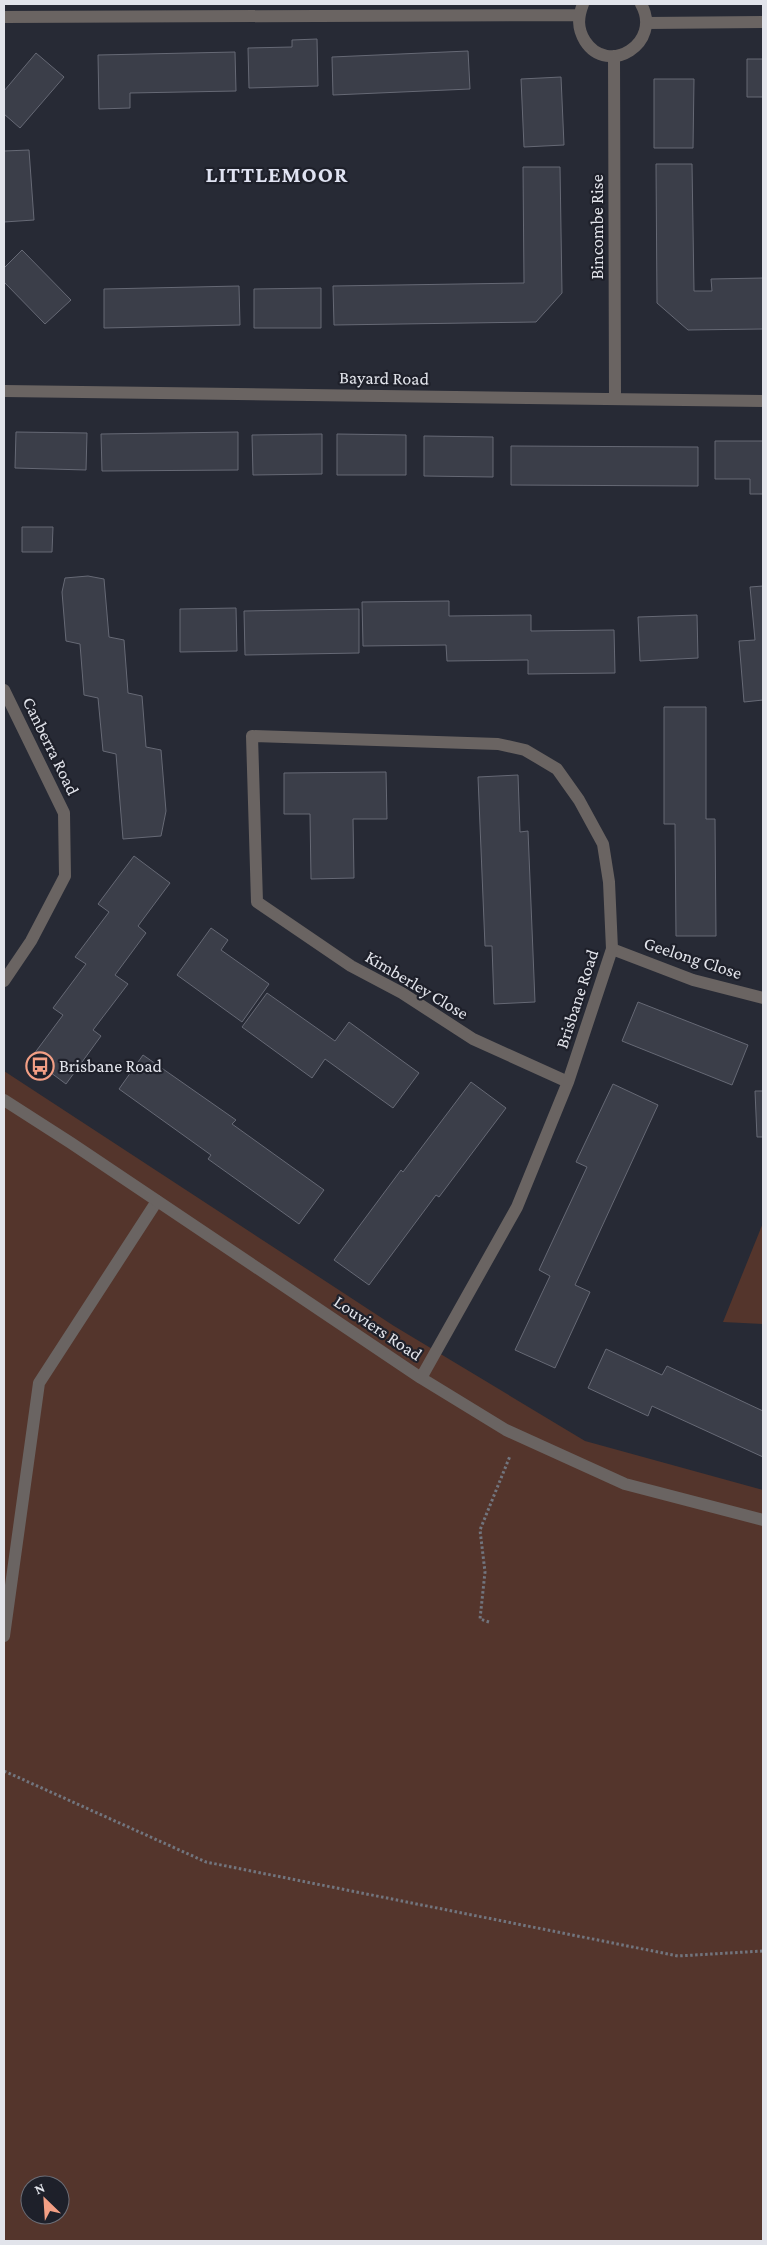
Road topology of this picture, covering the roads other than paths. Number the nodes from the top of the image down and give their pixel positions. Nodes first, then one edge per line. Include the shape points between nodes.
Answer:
1 (641, 4) edge
2 (581, 10) edge
3 (4, 17) edge
4 (763, 22) edge
5 (647, 23) junction
6 (614, 56) junction
7 (4, 391) edge
8 (615, 399) junction
9 (763, 401) edge
10 (4, 690) edge
11 (257, 902) joint
12 (612, 949) junction
13 (4, 980) edge
14 (763, 998) edge
15 (568, 1082) junction
16 (4, 1100) edge
17 (157, 1200) junction
18 (420, 1378) junction
19 (763, 1520) edge
20 (4, 1636) edge

1 - 5 street
2 - 3 street
2 - 6 street via 580,33 589,47 601,54
4 - 5 street
5 - 6 street via 636,47
6 - 8 street, Bincombe Rise
7 - 8 street, Bayard Road
8 - 9 street, Bayard Road
10 - 13 street, Canberra Road via 64,813 65,876 31,941
11 - 12 street, Brisbane Road via 252,736 498,744 525,750 557,768 579,800 603,844 609,882
11 - 15 street, Kimberley Close via 351,966 402,993 473,1039
12 - 14 street, Geelong Close via 694,980
12 - 15 street, Brisbane Road
15 - 18 street, Brisbane Road via 517,1207
16 - 17 street, Louviers Road
17 - 18 street, Louviers Road
17 - 20 street via 39,1383
18 - 19 street, Louviers Road via 518,1436 625,1484

